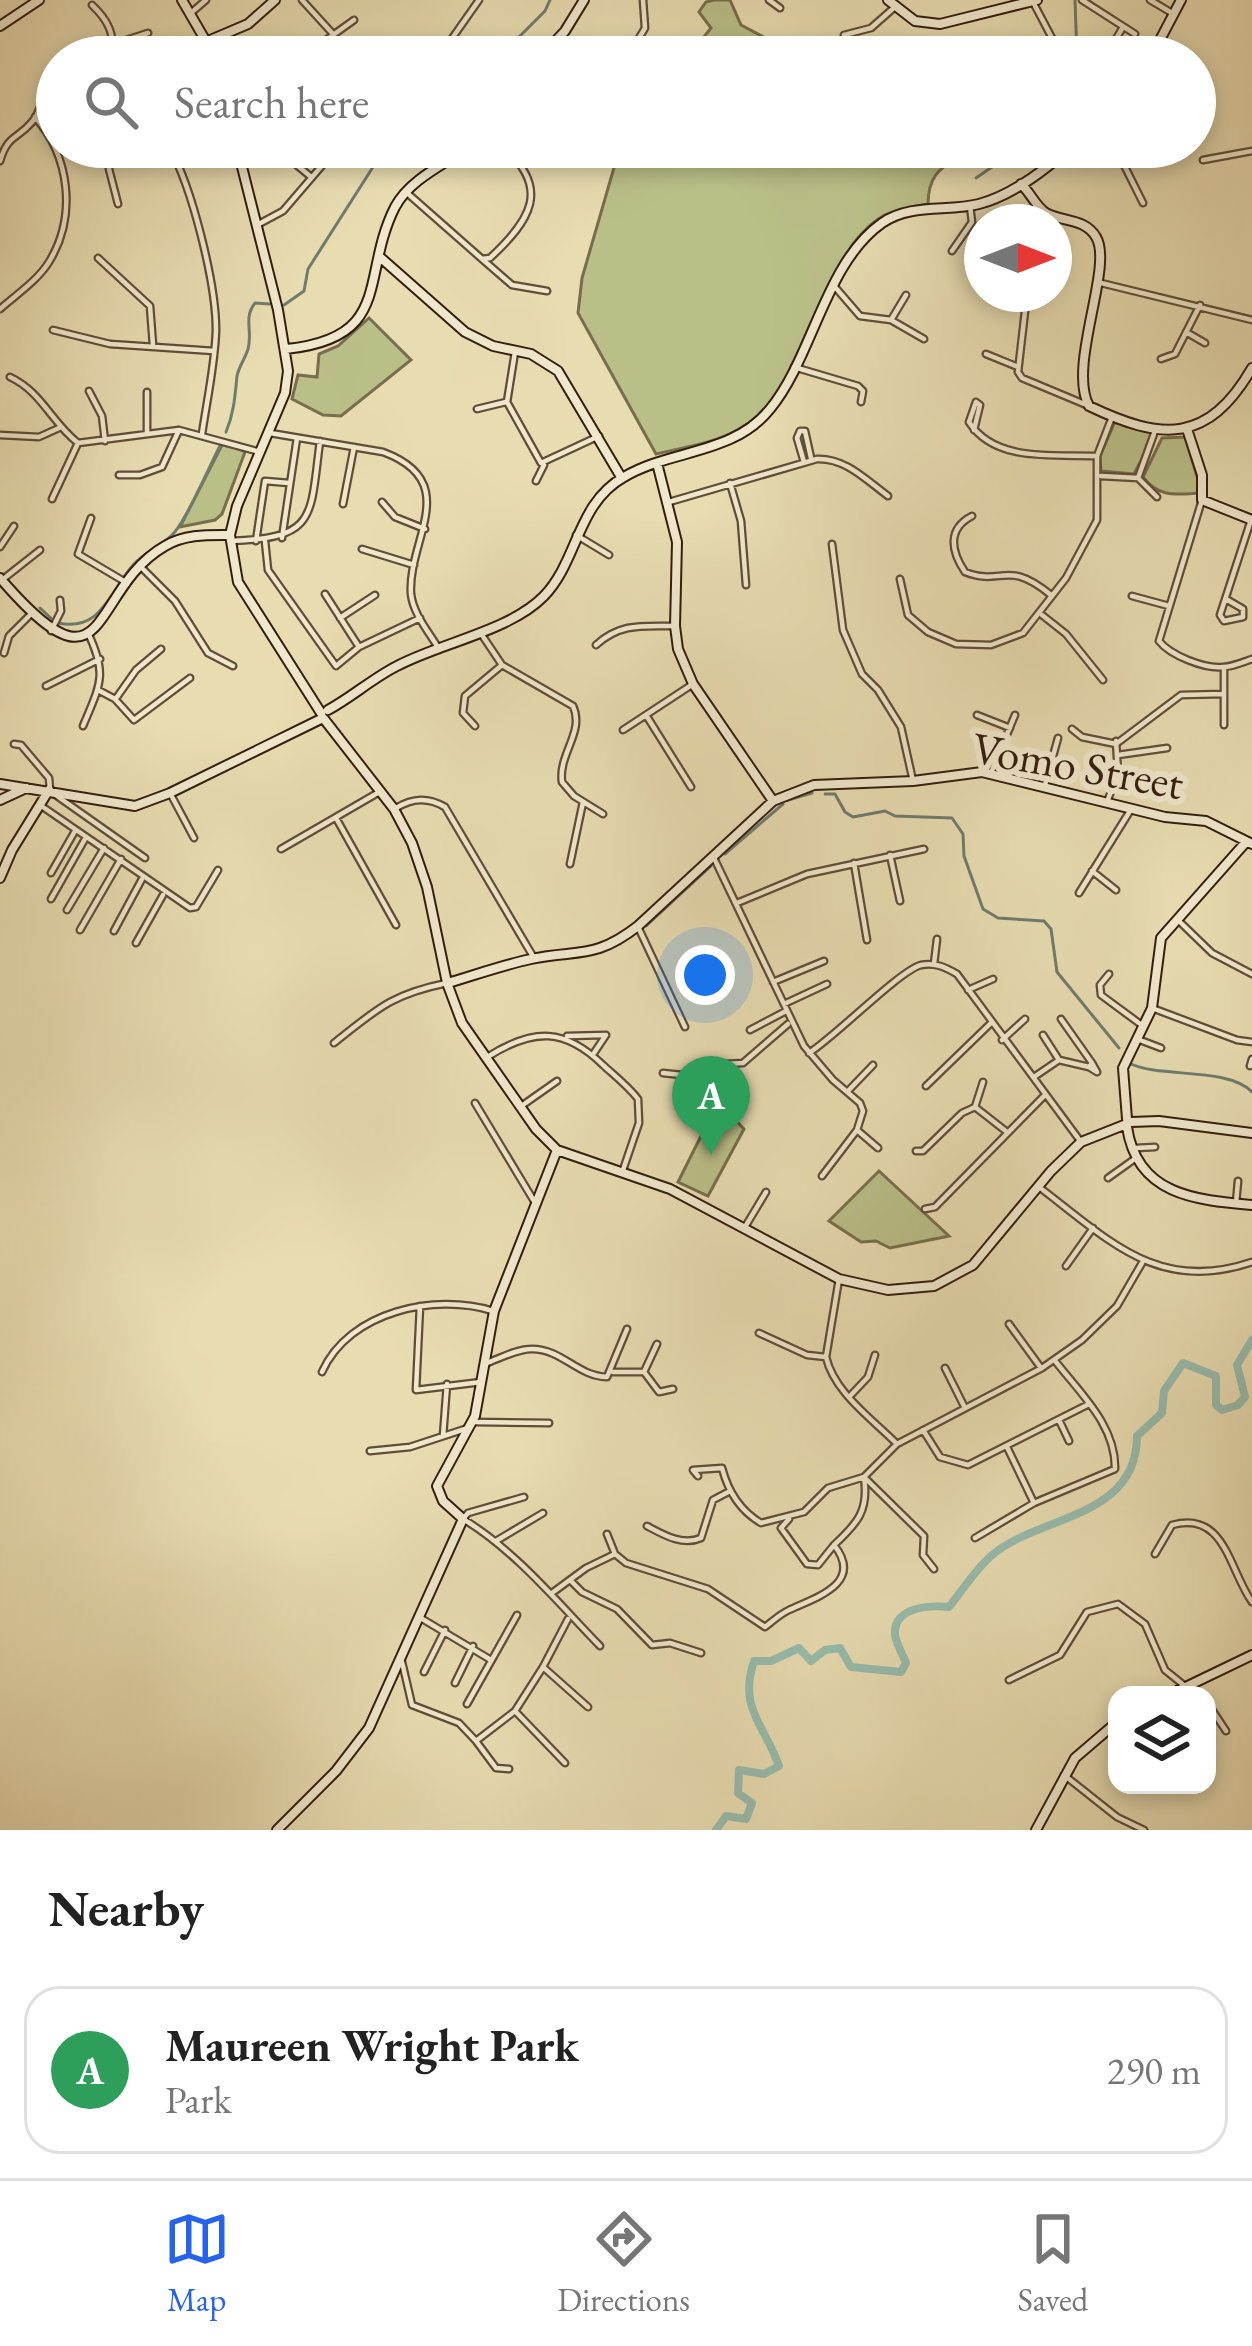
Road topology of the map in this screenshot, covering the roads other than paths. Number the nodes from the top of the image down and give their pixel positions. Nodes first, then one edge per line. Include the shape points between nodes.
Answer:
1 (39, 0) edge
2 (182, 0) edge
3 (206, 0) edge
4 (275, 0) edge
5 (302, 0) edge
6 (478, 0) edge
7 (584, 0) edge
8 (643, 0) edge
9 (769, 0) edge
10 (1082, 0) edge
11 (1150, 0) edge
12 (1180, 0) edge
13 (1035, 1) edge
14 (892, 3) edge
15 (92, 5) dead end
16 (780, 8) dead end
17 (192, 12) junction
18 (1172, 13) junction
19 (354, 20) dead end
20 (0, 26) edge
21 (1123, 27) junction
22 (148, 33) dead end
23 (333, 34) junction
24 (844, 34) dead end
25 (1136, 34) dead end
26 (112, 36) edge
27 (139, 36) edge
28 (205, 36) edge
29 (219, 36) edge
30 (330, 36) edge
31 (453, 36) edge
32 (560, 36) edge
33 (639, 36) edge
34 (1052, 36) edge
35 (1118, 36) edge
36 (1161, 36) edge
37 (35, 117) edge
38 (1252, 151) edge
39 (1216, 158) edge
40 (0, 160) edge
41 (64, 168) edge
42 (110, 168) edge
43 (178, 168) edge
44 (242, 168) edge
45 (300, 168) edge
46 (318, 168) edge
47 (440, 168) edge
48 (525, 168) edge
49 (1039, 168) edge
50 (1126, 168) edge
51 (310, 176) junction
52 (1021, 184) junction
53 (406, 192) junction
54 (118, 203) dead end
55 (1143, 203) dead end
56 (977, 204) edge
57 (964, 207) edge
58 (256, 226) junction
59 (964, 234) edge
60 (952, 251) dead end
61 (98, 258) dead end
62 (381, 258) junction
63 (482, 259) junction
64 (1097, 282) junction
65 (835, 286) junction
66 (547, 291) dead end
67 (905, 295) dead end
68 (1200, 305) junction
69 (0, 309) edge
70 (1025, 312) edge
71 (891, 320) junction
72 (1252, 320) edge
73 (53, 330) dead end
74 (1186, 332) junction
75 (924, 339) dead end
76 (1204, 343) dead end
77 (153, 345) junction
78 (286, 349) junction
79 (214, 351) junction
80 (515, 352) junction
81 (986, 354) dead end
82 (1161, 359) dead end
83 (794, 367) junction
84 (1018, 367) junction
85 (1252, 368) edge
86 (10, 377) dead end
87 (89, 391) dead end
88 (147, 392) dead end
89 (507, 402) junction
90 (861, 402) dead end
91 (1089, 406) junction
92 (477, 409) dead end
93 (1112, 417) junction
94 (58, 428) junction
95 (178, 430) junction
96 (974, 430) dead end
97 (1187, 430) junction
98 (1155, 431) junction
99 (270, 433) junction
100 (147, 434) junction
101 (202, 434) junction
102 (0, 435) edge
103 (598, 436) junction
104 (297, 438) junction
105 (105, 441) junction
106 (320, 441) junction
107 (78, 443) junction
108 (354, 447) junction
109 (260, 452) junction
110 (1097, 456) junction
111 (657, 463) junction
112 (544, 465) junction
113 (119, 475) dead end
114 (1100, 476) junction
115 (621, 478) junction
116 (1138, 478) junction
117 (536, 481) dead end
118 (730, 483) junction
119 (290, 484) junction
120 (888, 496) dead end
121 (1157, 497) dead end
122 (52, 499) dead end
123 (1202, 500) junction
124 (382, 502) dead end
125 (669, 502) junction
126 (343, 504) dead end
127 (972, 516) dead end
128 (91, 518) dead end
129 (1252, 520) edge
130 (14, 526) dead end
131 (425, 529) junction
132 (577, 535) junction
133 (230, 538) junction
134 (282, 538) junction
135 (261, 541) junction
136 (832, 544) dead end
137 (0, 548) edge
138 (362, 549) dead end
139 (40, 550) dead end
140 (609, 555) dead end
141 (415, 565) junction
142 (141, 567) junction
143 (1, 579) edge
144 (900, 579) dead end
145 (122, 581) junction
146 (746, 585) dead end
147 (325, 594) dead end
148 (375, 595) dead end
149 (1053, 596) junction
150 (1132, 596) dead end
151 (1226, 599) dead end
152 (60, 600) dead end
153 (1168, 606) junction
154 (1040, 613) junction
155 (31, 614) junction
156 (340, 618) junction
157 (420, 618) junction
158 (674, 626) junction
159 (51, 631) junction
160 (480, 632) junction
161 (88, 633) junction
162 (437, 646) junction
163 (596, 646) dead end
164 (359, 647) junction
165 (161, 649) dead end
166 (4, 653) dead end
167 (100, 658) junction
168 (1252, 659) edge
169 (502, 665) junction
170 (233, 666) dead end
171 (1224, 668) junction
172 (190, 678) dead end
173 (1103, 680) dead end
174 (693, 684) junction
175 (46, 686) dead end
176 (98, 690) junction
177 (1223, 694) junction
178 (115, 699) junction
179 (326, 714) junction
180 (646, 715) junction
181 (977, 715) dead end
182 (1016, 715) dead end
183 (1223, 725) dead end
184 (83, 726) dead end
185 (475, 726) dead end
186 (1010, 728) junction
187 (1072, 729) dead end
188 (623, 730) dead end
189 (1058, 739) dead end
190 (1116, 742) junction
191 (14, 744) dead end
192 (1167, 748) dead end
193 (1118, 755) junction
194 (991, 773) junction
195 (913, 781) junction
196 (0, 784) edge
197 (28, 787) junction
198 (691, 787) dead end
199 (1045, 788) junction
200 (52, 790) junction
201 (381, 790) junction
202 (170, 793) junction
203 (0, 800) edge
204 (773, 801) junction
205 (584, 802) junction
206 (1107, 802) junction
207 (40, 805) junction
208 (394, 809) junction
209 (1131, 810) junction
210 (603, 814) dead end
211 (336, 818) junction
212 (75, 831) junction
213 (194, 838) dead end
214 (85, 839) junction
215 (1249, 843) edge
216 (104, 848) junction
217 (281, 849) dead end
218 (925, 849) dead end
219 (890, 855) junction
220 (713, 856) junction
221 (146, 858) dead end
222 (121, 859) junction
223 (854, 863) junction
224 (570, 864) dead end
225 (218, 870) dead end
226 (1093, 871) junction
227 (51, 873) dead end
228 (0, 878) edge
229 (142, 879) junction
230 (1116, 890) dead end
231 (1078, 892) dead end
232 (165, 893) junction
233 (51, 899) dead end
234 (900, 901) dead end
235 (737, 903) junction
236 (68, 910) dead end
237 (1177, 919) junction
238 (395, 925) dead end
239 (638, 926) junction
240 (80, 930) dead end
241 (114, 931) dead end
242 (937, 939) dead end
243 (867, 940) dead end
244 (136, 943) dead end
245 (534, 958) junction
246 (824, 961) dead end
247 (934, 964) junction
248 (1109, 974) dead end
249 (1252, 974) edge
250 (993, 979) dead end
251 (772, 982) junction
252 (447, 983) junction
253 (827, 984) dead end
254 (968, 990) junction
255 (784, 1008) junction
256 (1152, 1008) junction
257 (1025, 1018) dead end
258 (1061, 1019) dead end
259 (790, 1022) junction
260 (991, 1023) junction
261 (1143, 1026) junction
262 (686, 1027) dead end
263 (750, 1030) dead end
264 (568, 1036) junction
265 (1043, 1036) dead end
266 (1135, 1037) junction
267 (1002, 1040) junction
268 (1252, 1042) edge
269 (334, 1043) dead end
270 (1161, 1048) dead end
271 (809, 1053) junction
272 (593, 1054) junction
273 (486, 1058) junction
274 (1059, 1060) junction
275 (873, 1065) dead end
276 (663, 1073) dead end
277 (1033, 1078) junction
278 (556, 1082) dead end
279 (983, 1082) dead end
280 (926, 1085) dead end
281 (847, 1092) junction
282 (1045, 1095) junction
283 (475, 1103) dead end
284 (520, 1107) junction
285 (975, 1107) junction
286 (1127, 1123) junction
287 (857, 1130) junction
288 (1006, 1132) junction
289 (1252, 1133) edge
290 (1082, 1142) junction
291 (1155, 1147) dead end
292 (878, 1148) dead end
293 (556, 1150) junction
294 (916, 1151) dead end
295 (1133, 1154) junction
296 (623, 1170) junction
297 (822, 1176) dead end
298 (1108, 1178) dead end
299 (1238, 1180) dead end
300 (1038, 1187) junction
301 (766, 1192) dead end
302 (534, 1201) junction
303 (1236, 1203) junction
304 (1252, 1205) edge
305 (925, 1210) dead end
306 (745, 1227) junction
307 (1093, 1228) junction
308 (1252, 1262) edge
309 (1142, 1263) junction
310 (1066, 1266) dead end
311 (839, 1279) junction
312 (420, 1306) junction
313 (494, 1311) junction
314 (1009, 1324) dead end
315 (627, 1329) dead end
316 (759, 1333) dead end
317 (657, 1345) dead end
318 (875, 1354) dead end
319 (826, 1357) junction
320 (1054, 1360) junction
321 (484, 1364) junction
322 (946, 1368) dead end
323 (1042, 1368) junction
324 (322, 1372) dead end
325 (611, 1372) junction
326 (644, 1372) junction
327 (482, 1382) junction
328 (447, 1384) junction
329 (673, 1388) dead end
330 (850, 1397) junction
331 (1089, 1404) junction
332 (964, 1408) junction
333 (1059, 1420) junction
334 (549, 1423) dead end
335 (472, 1425) junction
336 (923, 1430) junction
337 (443, 1436) junction
338 (1069, 1441) dead end
339 (897, 1444) junction
340 (1007, 1447) junction
341 (370, 1451) dead end
342 (866, 1475) junction
343 (698, 1476) dead end
344 (730, 1491) junction
345 (524, 1497) dead end
346 (1034, 1503) junction
347 (804, 1512) junction
348 (543, 1514) dead end
349 (463, 1519) junction
350 (647, 1526) dead end
351 (608, 1534) dead end
352 (975, 1538) dead end
353 (496, 1542) junction
354 (835, 1545) junction
355 (615, 1554) junction
356 (1155, 1554) dead end
357 (934, 1569) dead end
358 (570, 1580) junction
359 (552, 1593) junction
360 (1252, 1602) edge
361 (518, 1615) dead end
362 (419, 1617) junction
363 (568, 1619) junction
364 (445, 1630) junction
365 (472, 1646) junction
366 (600, 1646) dead end
367 (701, 1653) dead end
368 (1252, 1655) edge
369 (401, 1661) junction
370 (493, 1661) junction
371 (543, 1667) junction
372 (424, 1672) dead end
373 (1010, 1680) dead end
374 (455, 1683) dead end
375 (1186, 1686) edge
376 (1200, 1686) edge
377 (467, 1704) dead end
378 (588, 1707) dead end
379 (515, 1711) junction
380 (1216, 1715) edge
381 (1108, 1728) edge
382 (1226, 1730) dead end
383 (476, 1741) junction
384 (565, 1763) dead end
385 (509, 1769) dead end
386 (1064, 1775) junction
387 (278, 1830) edge
388 (1036, 1830) edge
389 (1144, 1830) edge

1 - 20 main road
2 - 17 main road
3 - 17 street
4 - 29 main road
5 - 23 street
6 - 31 street
7 - 32 main road
8 - 33 street
9 - 16 street
10 - 21 street
11 - 18 street
12 - 18 main road
13 - 14 main road via 940,24 915,21
13 - 34 street
14 - 24 street via 871,28
15 - 26 street
17 - 28 main road
18 - 36 main road
19 - 23 street
21 - 25 street
21 - 35 street
22 - 27 street
23 - 30 street
37 - 40 street via 8,139
38 - 39 street
41 - 69 street via 65,208 47,266
42 - 54 street
43 - 79 street via 215,309
44 - 58 main road
45 - 51 street
46 - 51 street
47 - 53 main road
48 - 63 street via 527,215
49 - 52 main road
50 - 55 street
51 - 58 street via 283,211
52 - 56 main road
52 - 64 main road via 1047,213 1094,233
53 - 62 main road
53 - 63 street
57 - 65 main road via 882,223
58 - 78 main road
59 - 60 street
61 - 77 street via 150,306
62 - 78 main road via 358,319 329,340
62 - 80 main road via 465,332
63 - 66 street via 512,285
64 - 68 street
64 - 91 main road via 1083,391
65 - 71 street via 860,316
65 - 83 main road
67 - 71 street
68 - 72 street
68 - 74 street
70 - 84 street
71 - 75 street
73 - 77 street
74 - 76 street
74 - 82 street via 1173,357
77 - 79 street
78 - 99 main road via 285,392
79 - 101 street
80 - 89 street
80 - 103 main road via 558,371
81 - 84 street
83 - 90 street via 858,386
83 - 111 main road via 752,427
84 - 91 street via 1022,377
85 - 97 main road via 1231,401
86 - 94 street via 32,387
87 - 105 street
88 - 100 street
89 - 92 street
89 - 112 street
91 - 93 main road
93 - 98 main road
93 - 110 street
94 - 102 street via 39,437
94 - 107 street
95 - 100 street
95 - 101 street
95 - 113 street via 162,467
96 - 110 street via 1011,452
97 - 98 main road
97 - 123 main road
98 - 116 street
99 - 104 street
99 - 109 main road
100 - 105 street
101 - 109 street
103 - 112 street
103 - 115 main road
104 - 106 street
104 - 119 street
105 - 107 street
106 - 108 street
106 - 134 street via 308,511
107 - 122 street
108 - 126 street
108 - 131 street via 410,467 426,494
109 - 133 main road
110 - 114 street
111 - 115 main road
111 - 125 main road
112 - 117 street
114 - 116 street
114 - 149 street via 1097,520
115 - 132 main road
116 - 121 street
118 - 120 street via 831,459
118 - 125 street
118 - 146 street
119 - 134 street
119 - 135 street via 265,484
123 - 129 main road
123 - 153 street
124 - 131 street
125 - 158 main road via 678,566
127 - 149 street via 953,533 964,572 1015,573
128 - 145 street via 78,554
129 - 151 street
130 - 137 street
131 - 141 street
132 - 140 street
132 - 160 main road via 541,600
133 - 135 street
133 - 142 main road via 171,542
133 - 179 main road via 238,582
134 - 135 street
135 - 164 street via 268,570 336,666
136 - 195 street via 843,630 862,674 902,727
138 - 141 street
139 - 143 street
141 - 157 street via 411,589
142 - 145 main road
142 - 170 street via 208,653
143 - 155 main road
144 - 154 street via 908,616 949,643 1012,640
145 - 161 main road
147 - 156 street
148 - 156 street
149 - 154 street
150 - 153 street
152 - 159 street
153 - 171 street via 1161,647
154 - 173 street
155 - 159 main road
155 - 166 street
156 - 164 street
157 - 162 street
157 - 164 street
158 - 163 street via 627,626
158 - 174 main road
159 - 161 main road
160 - 162 main road
160 - 169 street
161 - 167 street
162 - 179 main road
165 - 178 street
167 - 175 street
167 - 176 street
168 - 171 street
169 - 185 street via 465,696 463,713
169 - 205 street via 574,709 577,726 561,776
171 - 177 street
172 - 178 street via 134,720
174 - 180 street
174 - 204 main road
176 - 178 street
176 - 184 street
177 - 183 street
177 - 190 street via 1180,695
179 - 201 main road
179 - 202 main road
180 - 188 street
180 - 198 street
181 - 186 street
182 - 186 street
186 - 194 street
187 - 190 street
189 - 199 street
190 - 193 street
191 - 200 street
192 - 193 street
193 - 206 street
194 - 195 main road, Vomo Street
194 - 199 main road, Vomo Street
195 - 204 main road, Vomo Street via 814,785
196 - 197 main road
197 - 200 main road
197 - 203 main road
199 - 206 main road, Vomo Street
200 - 202 main road via 128,806
200 - 207 main road
200 - 221 street
201 - 208 main road
201 - 211 street
202 - 213 street
204 - 220 main road, Vomo Street
205 - 210 street
205 - 224 street
206 - 209 main road, Vomo Street
207 - 212 street
207 - 228 main road
208 - 245 street via 429,799 445,807
208 - 252 main road via 423,872
209 - 215 main road, Vomo Street via 1206,820
209 - 226 street
211 - 217 street
211 - 238 street
212 - 214 street
212 - 227 street
214 - 216 street
214 - 233 street
215 - 237 main road
216 - 222 street
216 - 236 street
218 - 219 street
219 - 223 street
219 - 234 street
220 - 235 street
220 - 239 main road, Vomo Street
222 - 229 street
222 - 240 street
223 - 235 street
223 - 243 street
225 - 232 street via 194,908
226 - 230 street
226 - 231 street
229 - 232 street
229 - 241 street
232 - 244 street
235 - 251 street
237 - 249 street
237 - 256 main road via 1158,946
239 - 245 main road, Vomo Street via 596,952
239 - 262 street
242 - 247 street
245 - 252 main road, Vomo Street
246 - 251 street
247 - 254 street via 957,974
247 - 271 street via 906,971
248 - 261 street via 1101,995
250 - 254 street
251 - 255 street
252 - 269 street via 386,1002
252 - 273 main road
253 - 255 street
254 - 260 street
255 - 259 street
255 - 263 street
256 - 261 main road
256 - 268 street
257 - 267 street
258 - 274 street via 1090,1065
259 - 271 street
259 - 276 street via 743,1063 708,1065 692,1076
260 - 267 street
260 - 280 street
261 - 266 main road
264 - 272 street
264 - 272 street via 606,1035
264 - 273 street via 522,1040
265 - 274 street
266 - 270 street
266 - 286 main road via 1123,1068
267 - 277 street
271 - 281 street
272 - 296 street via 638,1099
273 - 284 main road
274 - 277 street
275 - 281 street
277 - 282 street
278 - 284 street
279 - 285 street
281 - 287 street via 863,1111
282 - 288 street
282 - 290 street
283 - 302 street
284 - 293 main road
285 - 288 street
285 - 294 street
286 - 289 main road
286 - 290 main road
286 - 295 main road
287 - 292 street
287 - 297 street
288 - 305 street
290 - 300 main road
291 - 295 street
293 - 296 main road
293 - 302 main road
295 - 298 street
295 - 303 main road via 1173,1191
296 - 306 main road
299 - 303 street
300 - 307 street
300 - 311 main road via 982,1256 950,1279 888,1290
301 - 306 street
302 - 313 main road
303 - 304 main road
306 - 311 main road
307 - 309 street
307 - 310 street
308 - 309 street via 1217,1271
309 - 320 street via 1117,1306
311 - 319 street
312 - 313 street
312 - 324 street via 366,1325
312 - 328 street via 416,1390
313 - 321 main road
314 - 323 street
315 - 325 street
316 - 319 street
317 - 326 street
318 - 330 street
319 - 330 street
320 - 323 street
320 - 331 street
321 - 325 street via 537,1348 587,1376
321 - 327 main road
322 - 332 street
323 - 332 street
325 - 326 street
326 - 329 street via 659,1392
327 - 328 street
327 - 335 main road
328 - 337 street
330 - 339 street
331 - 333 street
331 - 346 street via 1112,1438 1115,1469
332 - 336 street
333 - 338 street
333 - 340 street
334 - 335 street
335 - 337 street
335 - 349 main road via 437,1486
336 - 339 street
336 - 340 street via 940,1457 955,1464
337 - 341 street
339 - 342 street
340 - 346 street
342 - 347 street via 828,1488
342 - 354 street via 862,1518
342 - 357 street via 925,1536 923,1556
343 - 344 street via 692,1470 718,1466
344 - 347 street via 760,1523
344 - 350 street via 712,1500 701,1538 678,1540
345 - 349 street
346 - 352 street
347 - 354 street via 781,1528 808,1564 818,1565
348 - 353 street
349 - 353 street
349 - 362 main road
351 - 355 street
353 - 359 street
354 - 355 street via 838,1585 765,1627 708,1588
355 - 358 street
356 - 360 street via 1172,1525 1205,1525
358 - 359 street
358 - 367 street via 617,1609 652,1646
359 - 363 street
361 - 370 street
362 - 364 street
362 - 369 main road
363 - 366 street
363 - 371 street
364 - 365 street
364 - 372 street
365 - 370 street
365 - 374 street
368 - 376 main road
369 - 383 street via 412,1705 459,1723
369 - 387 main road via 356,1748
370 - 377 street
371 - 378 street
371 - 379 street
373 - 375 street via 1060,1655 1088,1612 1118,1604 1145,1624 1165,1670
379 - 383 street
379 - 384 street
380 - 382 street
381 - 386 main road
383 - 385 street via 495,1768
386 - 388 main road
386 - 389 street

